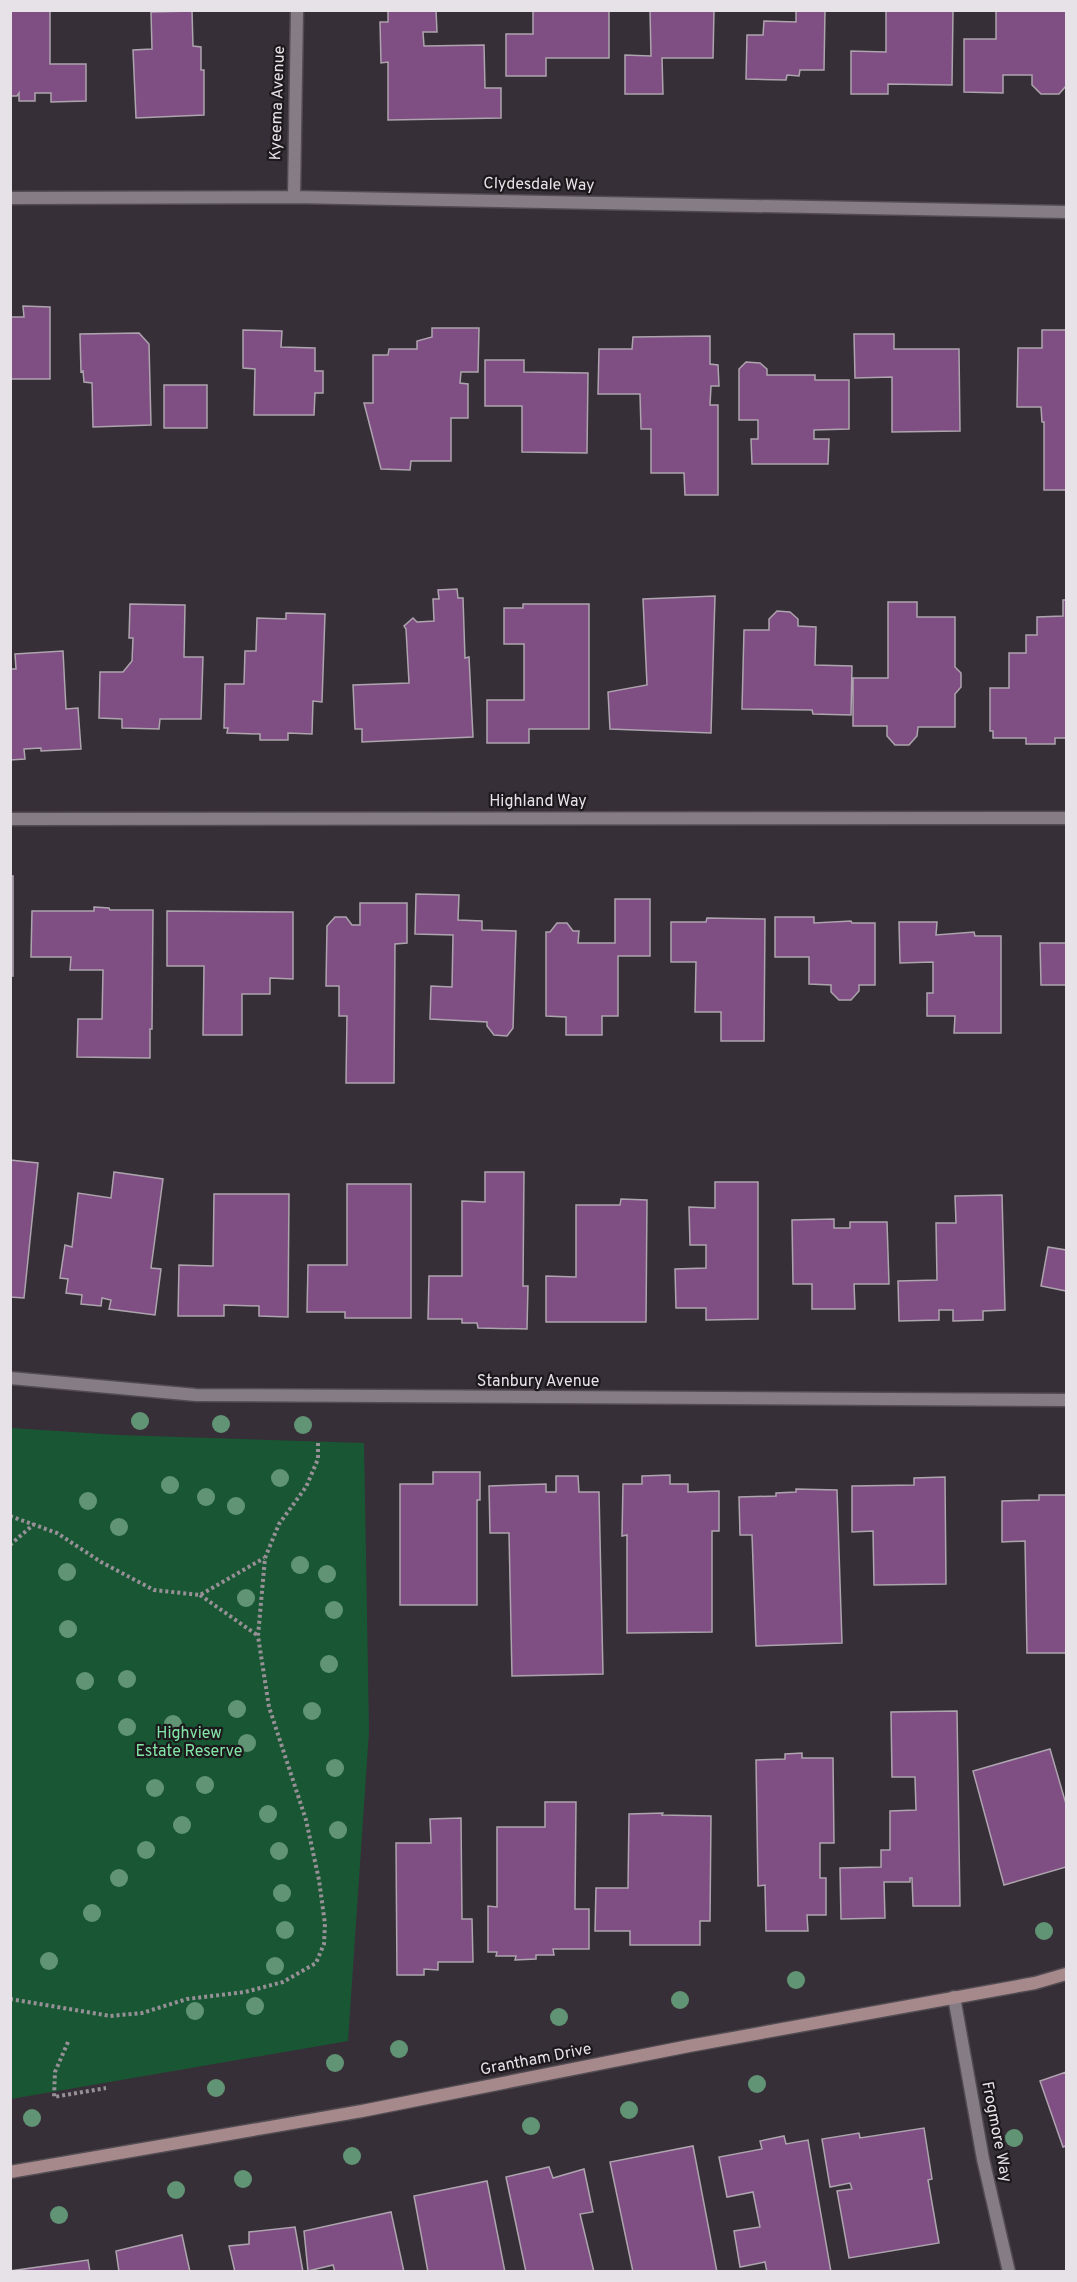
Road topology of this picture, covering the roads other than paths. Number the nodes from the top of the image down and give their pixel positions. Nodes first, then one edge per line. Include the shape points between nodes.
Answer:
1 (297, 10) edge
2 (294, 196) junction
3 (10, 198) edge
4 (1066, 212) edge
5 (1066, 818) edge
6 (10, 819) edge
7 (10, 1378) edge
8 (1066, 1400) edge
9 (1066, 1974) edge
10 (954, 1997) junction
11 (10, 2172) edge
12 (1009, 2271) edge

1 - 2 street, Kyeema Avenue
2 - 3 street, Clydesdale Way
2 - 4 street, Clydesdale Way
5 - 6 street, Highland Way
7 - 8 street, Stanbury Avenue via 207,1395
9 - 10 street, Grantham Drive
10 - 11 street, Grantham Drive via 362,2111
10 - 12 street, Frogmore Way via 983,2159

